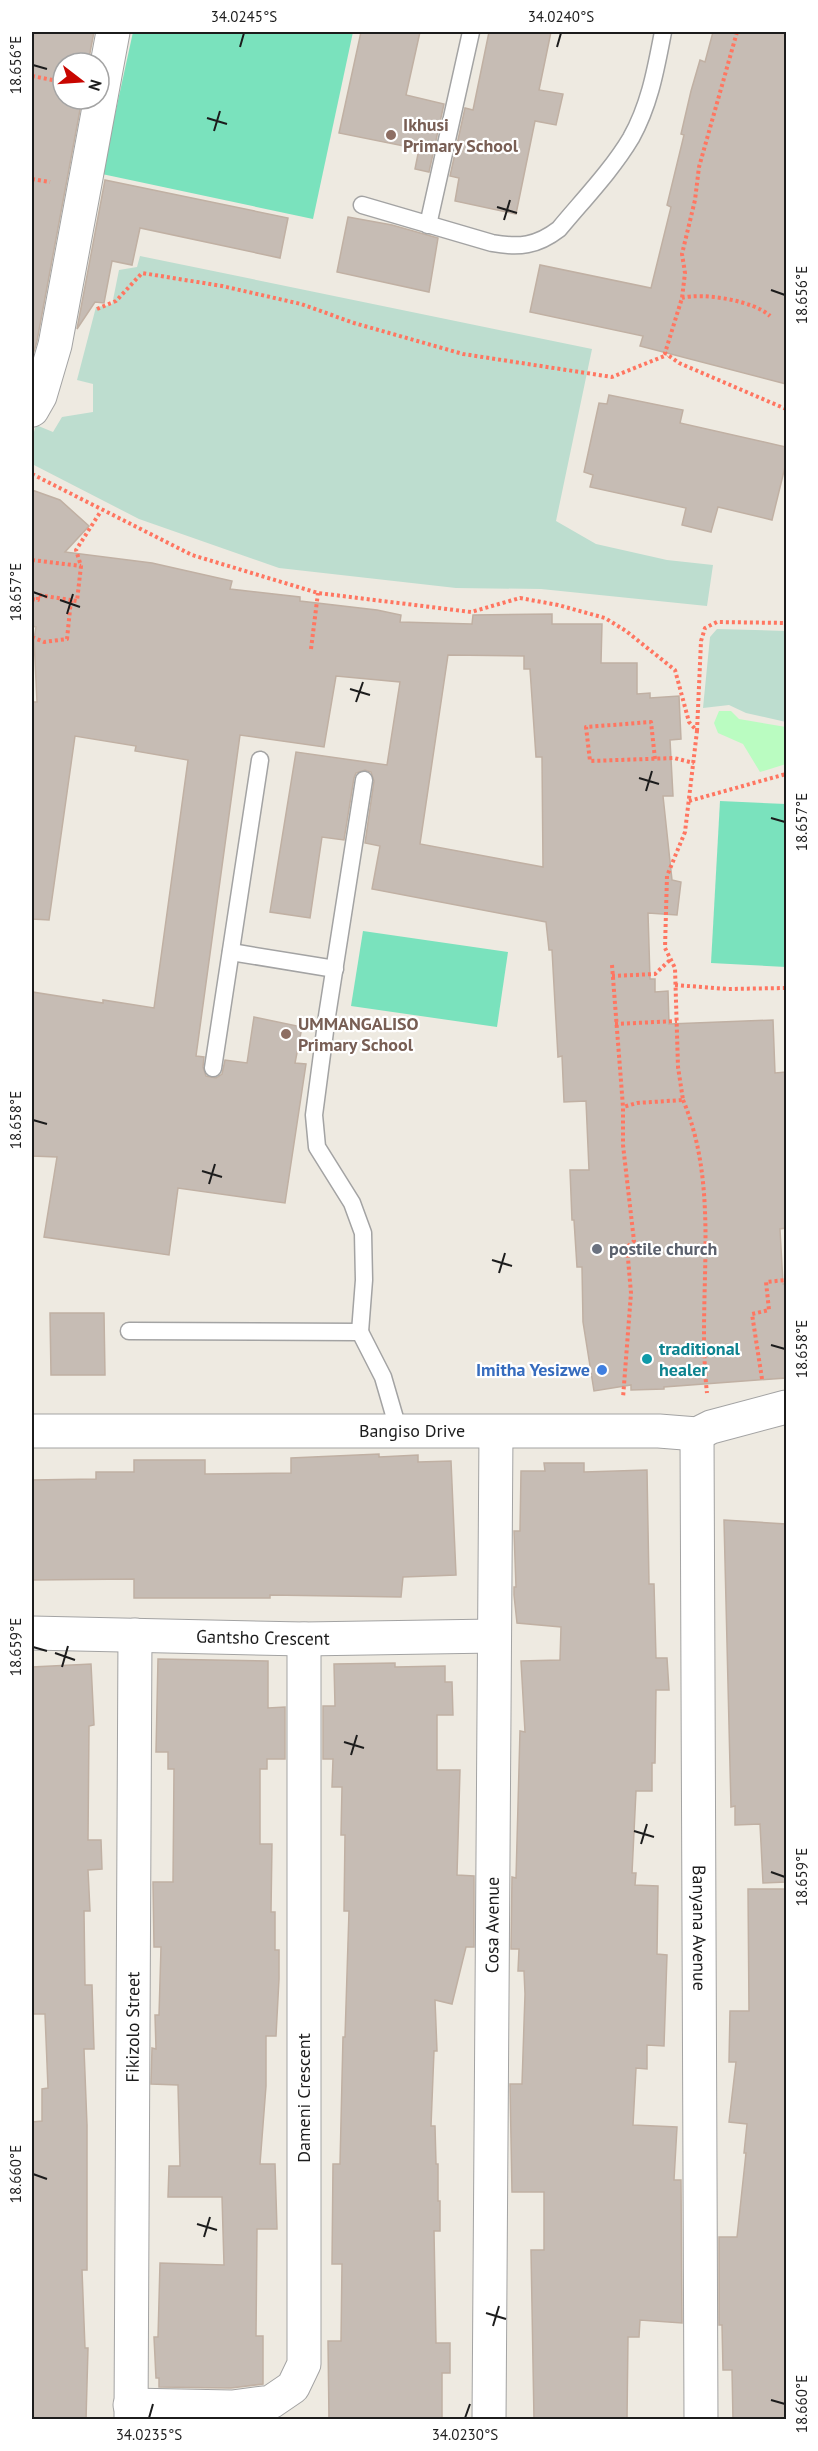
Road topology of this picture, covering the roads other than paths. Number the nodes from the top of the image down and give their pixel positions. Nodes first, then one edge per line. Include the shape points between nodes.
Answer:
1 (113, 32) edge
2 (471, 32) edge
3 (663, 32) edge
4 (362, 205) dead end
5 (428, 225) junction
6 (32, 410) edge
7 (260, 760) dead end
8 (364, 780) dead end
9 (231, 952) junction
10 (334, 969) junction
11 (213, 1068) dead end
12 (129, 1331) dead end
13 (360, 1332) junction
14 (777, 1409) edge
15 (32, 1431) edge
16 (704, 1431) junction
17 (399, 1432) junction
18 (496, 1432) junction
19 (32, 1634) edge
20 (135, 1635) junction
21 (494, 1636) junction
22 (304, 1639) junction
23 (130, 2412) edge
24 (489, 2420) edge
25 (701, 2420) edge

1 - 6 street via 61,314 40,396
2 - 5 lane
3 - 5 lane via 653,83 630,139 559,229 538,243 513,247
4 - 5 lane
7 - 9 lane
8 - 10 lane
9 - 10 lane
9 - 11 lane
10 - 13 lane via 314,1115 317,1147 352,1203 363,1233
12 - 13 lane
13 - 17 lane via 382,1377
14 - 16 street, Bangiso Drive
15 - 17 street, Bangiso Drive
16 - 18 street, Bangiso Drive
16 - 25 street, Banyana Avenue
17 - 18 street, Bangiso Drive
18 - 21 street, Cosa Avenue
19 - 20 street, Gantsho Crescent
20 - 22 street, Gantsho Crescent
20 - 23 street, Fikizolo Street
21 - 22 street, Gantsho Crescent
21 - 24 street, Cosa Avenue
22 - 23 street, Dameni Crescent via 304,2364 293,2387 271,2402

